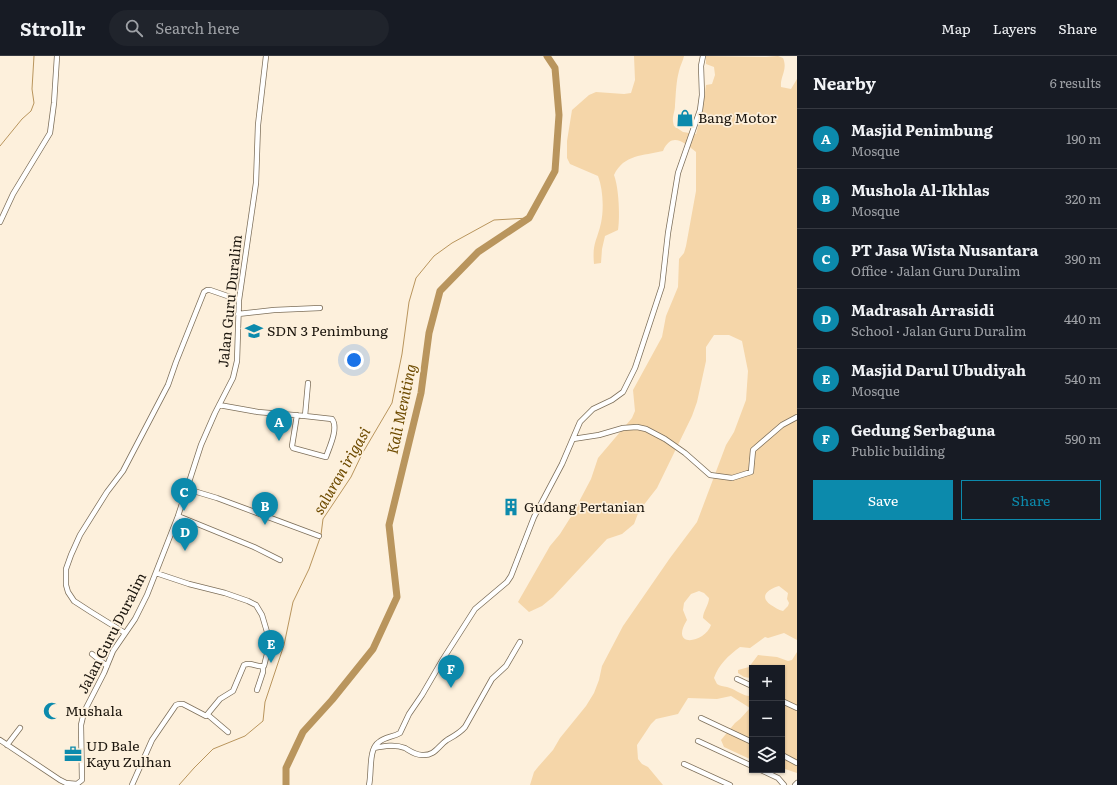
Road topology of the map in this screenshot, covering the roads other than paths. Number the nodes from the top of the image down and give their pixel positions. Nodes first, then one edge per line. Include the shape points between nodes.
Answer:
1 (58, 56) edge
2 (266, 56) edge
3 (703, 56) edge
4 (0, 222) edge
5 (240, 300) junction
6 (320, 308) dead end
7 (238, 314) junction
8 (308, 383) dead end
9 (219, 405) junction
10 (297, 415) junction
11 (305, 416) junction
12 (797, 417) edge
13 (573, 438) junction
14 (187, 489) junction
15 (178, 516) junction
16 (319, 536) dead end
17 (280, 560) dead end
18 (156, 573) junction
19 (125, 633) junction
20 (520, 642) dead end
21 (92, 654) dead end
22 (107, 666) junction
23 (263, 666) junction
24 (737, 679) dead end
25 (749, 685) edge
26 (257, 690) dead end
27 (785, 702) edge
28 (797, 708) edge
29 (208, 715) junction
30 (701, 718) dead end
31 (20, 728) dead end
32 (228, 732) dead end
33 (0, 740) edge
34 (698, 741) dead end
35 (749, 741) edge
36 (7, 745) junction
37 (374, 748) junction
38 (785, 757) edge
39 (797, 763) edge
40 (684, 764) dead end
41 (749, 765) edge
42 (767, 773) edge
43 (781, 780) junction
44 (80, 784) edge
45 (132, 785) edge
46 (369, 785) edge
47 (730, 785) edge
48 (777, 785) edge
49 (784, 785) edge

1 - 4 street via 50,133 13,194
2 - 5 street, Jalan Guru Duralim via 258,125 256,183
3 - 13 street via 700,110 678,173 662,286 635,368 626,387 618,396 587,414 580,422
5 - 7 street, Jalan Guru Duralim
5 - 19 street via 210,290 204,292 168,385 125,468 80,534 69,559 65,582 72,598 77,604
6 - 7 street
7 - 9 street, Jalan Guru Duralim via 235,372 231,385
8 - 11 street
9 - 10 street via 250,411
9 - 14 street, Jalan Guru Duralim via 201,445
10 - 11 street
10 - 11 street via 293,448 326,457 332,444 334,422 331,419
12 - 13 street via 782,425 753,450 751,472 732,478 708,474 685,453 646,429 623,428 599,435
13 - 37 street via 534,517 511,576 475,609 408,714 400,733 382,740
14 - 15 street, Jalan Guru Duralim
14 - 16 street
15 - 17 street
15 - 18 street, Jalan Guru Duralim
18 - 19 street, Jalan Guru Duralim via 138,614
18 - 23 street via 183,583 226,593 256,605 262,615 270,642
19 - 22 street, Jalan Guru Duralim
20 - 37 street via 506,666 492,679 465,727 435,752 422,756 398,746
21 - 22 street
22 - 44 street, Jalan Guru Duralim via 82,717 83,778
23 - 26 street
23 - 29 street via 248,663 244,665 233,691 220,699
24 - 25 street
27 - 28 street
29 - 32 street
29 - 45 street via 203,715 183,704 176,705 152,740
30 - 35 street
31 - 36 street
33 - 36 street, Jalan Guru Duralim
34 - 41 street
36 - 44 street, Jalan Guru Duralim via 64,782
37 - 46 street
38 - 39 street
40 - 47 street
42 - 43 street
43 - 48 street
43 - 49 street

